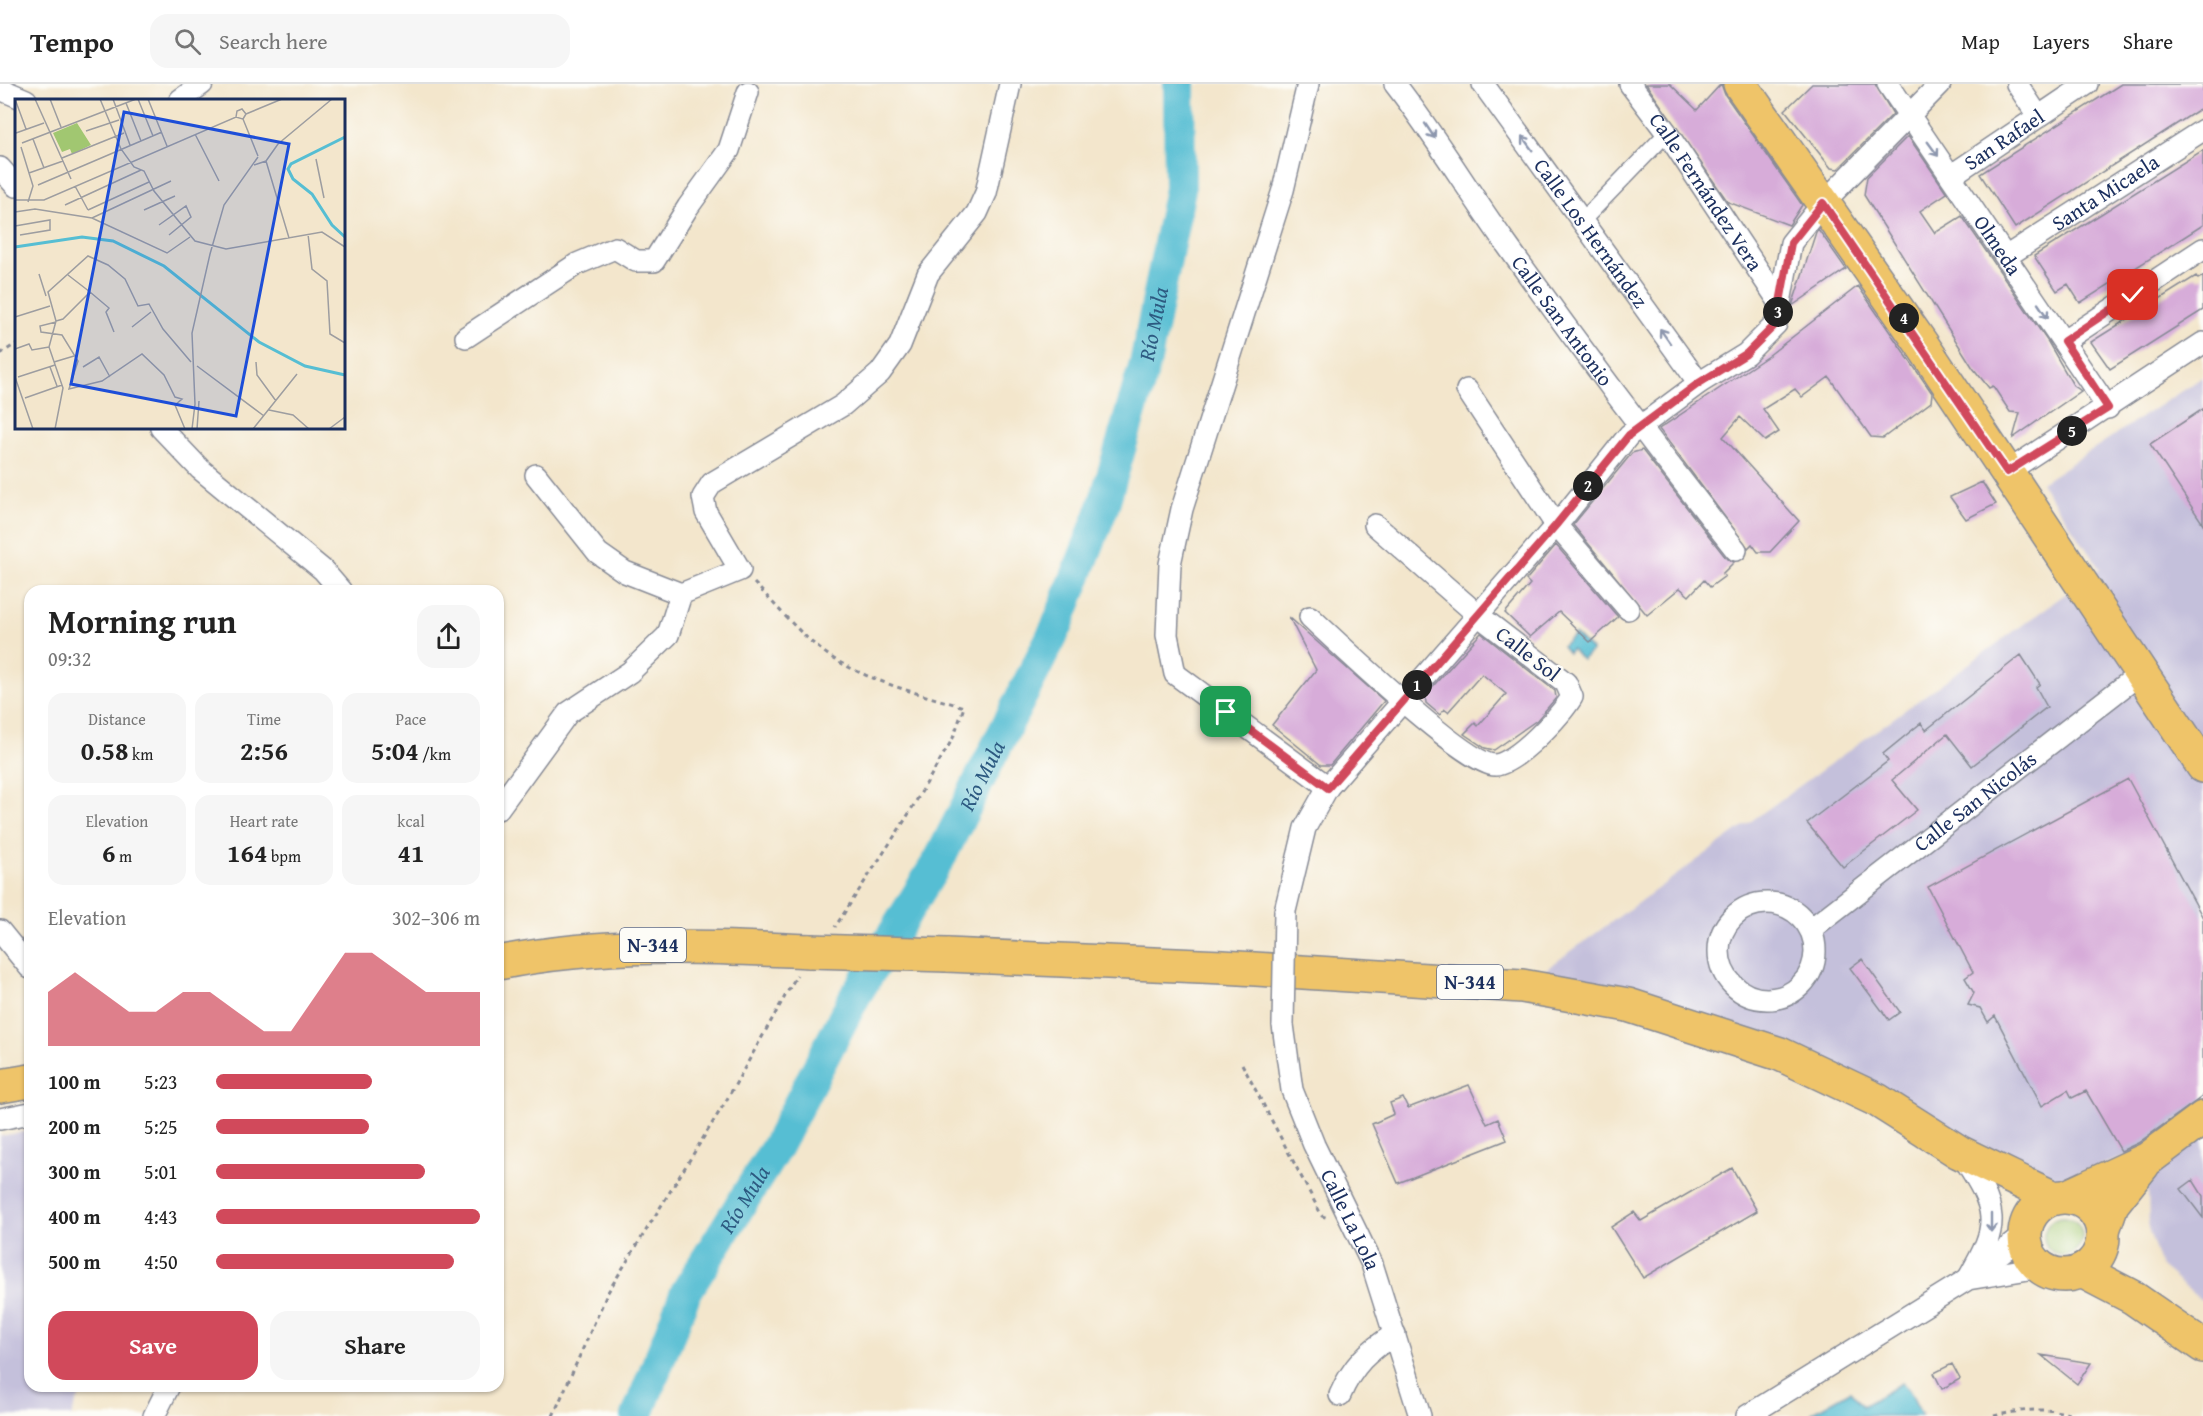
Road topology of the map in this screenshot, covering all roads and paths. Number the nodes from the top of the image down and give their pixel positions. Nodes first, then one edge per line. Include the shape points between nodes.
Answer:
1 (202, 84) edge
2 (1010, 84) edge
3 (1308, 84) edge
4 (1395, 84) edge
5 (1483, 84) edge
6 (1630, 84) edge
7 (1740, 84) edge
8 (1888, 84) edge
9 (1940, 84) edge
10 (2017, 84) edge
11 (2087, 84) edge
12 (745, 87) edge
13 (0, 89) edge
14 (24, 99) edge
15 (181, 99) edge
16 (1908, 114) junction
17 (2038, 116) junction
18 (2203, 130) edge
19 (1667, 134) junction
20 (0, 168) edge
21 (1952, 176) junction
22 (15, 185) edge
23 (1823, 203) junction
24 (1582, 220) junction
25 (2203, 249) edge
26 (2007, 256) junction
27 (1780, 303) junction
28 (466, 337) dead end
29 (2064, 341) junction
30 (2203, 343) edge
31 (15, 345) edge
32 (0, 354) edge
33 (1699, 383) junction
34 (1467, 390) dead end
35 (2108, 408) junction
36 (162, 429) edge
37 (1633, 431) junction
38 (2007, 472) junction
39 (536, 475) dead end
40 (1375, 525) dead end
41 (1556, 525) junction
42 (1736, 550) dead end
43 (336, 585) edge
44 (681, 594) junction
45 (1628, 609) dead end
46 (1478, 615) junction
47 (1310, 617) dead end
48 (2141, 673) junction
49 (1403, 702) junction
50 (2203, 766) edge
51 (1328, 788) junction
52 (504, 801) edge
53 (1810, 928) junction
54 (0, 931) edge
55 (24, 961) edge
56 (504, 962) edge
57 (1242, 1064) dead end
58 (24, 1082) edge
59 (0, 1086) edge
60 (24, 1114) edge
61 (2203, 1118) edge
62 (0, 1119) edge
63 (1959, 1152) junction
64 (2148, 1159) junction
65 (2061, 1197) junction
66 (1354, 1228) junction
67 (2025, 1231) junction
68 (2096, 1250) junction
69 (2040, 1267) junction
70 (1968, 1279) junction
71 (1395, 1334) junction
72 (2194, 1339) edge
73 (166, 1392) edge
74 (1340, 1395) dead end
75 (154, 1416) edge
76 (1420, 1416) edge
77 (1747, 1416) edge
78 (1994, 1416) edge
79 (2074, 1416) edge

1 - 15 street
2 - 44 street via 986,193 977,213 928,274 900,345 880,373 843,405 712,483 703,497 706,512 740,570
3 - 51 street via 1273,222 1182,509 1170,564 1167,635 1174,675
4 -> 37 street, Calle San Antonio
24 -> 5 street, Calle Los Hernández
6 - 19 street, Calle Fernández Vera
7 - 23 main road
8 - 16 street, Olmeda
9 - 16 street, Calle La Lola
10 - 17 street
11 - 17 street, San Rafael
12 - 28 street via 729,150 654,261 636,261 615,248 577,264
13 - 14 street
16 -> 21 street, Olmeda
16 - 23 street, Calle La Lola
17 - 21 street, San Rafael
18 - 26 street, Santa Micaela
19 - 24 street
19 - 27 street, Calle Fernández Vera
20 - 22 street
21 - 26 street, Olmeda
23 - 27 street, Calle La Lola via 1791,243
23 - 38 main road
33 -> 24 street, Calle Los Hernández
25 - 29 street
26 -> 29 street, Olmeda
27 - 33 street, Calle La Lola via 1776,324 1769,332 1746,354
29 - 35 street, Olmeda
30 - 35 street
31 - 32 path
33 - 37 street, Calle La Lola
34 - 41 street
35 - 38 street
36 - 43 street via 200,469 323,570
37 - 41 street, Calle La Lola
37 - 42 street, Calle San Antonio
38 - 48 main road
39 - 44 street via 598,554 625,572
40 - 46 street, Calle Sol
41 - 45 street
41 - 46 street, Calle La Lola
44 - 52 street via 668,635 630,672 568,713
46 - 49 street, Calle La Lola
46 - 49 street, Calle Sol via 1566,683 1572,697 1564,710 1535,741 1498,765 1487,764 1462,748
47 - 49 street
48 - 50 main road
48 - 53 street, Calle San Nicolás
49 - 51 street, Calle La Lola
51 - 66 street, Calle La Lola, bridge via 1305,828 1285,911 1283,1025 1292,1090
53 - 53 street via 1801,915 1772,902 1740,910 1721,936 1722,968 1742,992 1764,999 1787,996 1810,975 1815,959
54 - 55 street
56 - 63 main road, N-344, bridge via 581,949 650,945 1223,967 1510,985 1628,1005 1780,1054 1877,1100
57 - 66 path via 1322,1216
58 - 59 main road
60 - 62 street
61 - 64 main road
63 - 65 main road
63 - 67 main road via 1998,1186 2013,1204
63 -> 70 street via 1983,1187 1991,1212 1992,1232
64 - 65 main road
64 - 68 main road via 2112,1204
65 - 67 main road via 2036,1208
65 - 68 main road via 2091,1207
66 - 71 street, Calle La Lola via 1372,1264
67 - 69 main road via 2027,1250
67 - 70 street
68 - 69 main road via 2064,1276
68 - 72 main road via 2132,1297
69 - 70 street
70 - 77 street
71 - 74 street via 1370,1349 1348,1377
71 - 76 street, Calle La Lola
73 - 75 street
78 - 79 path via 2048,1410

